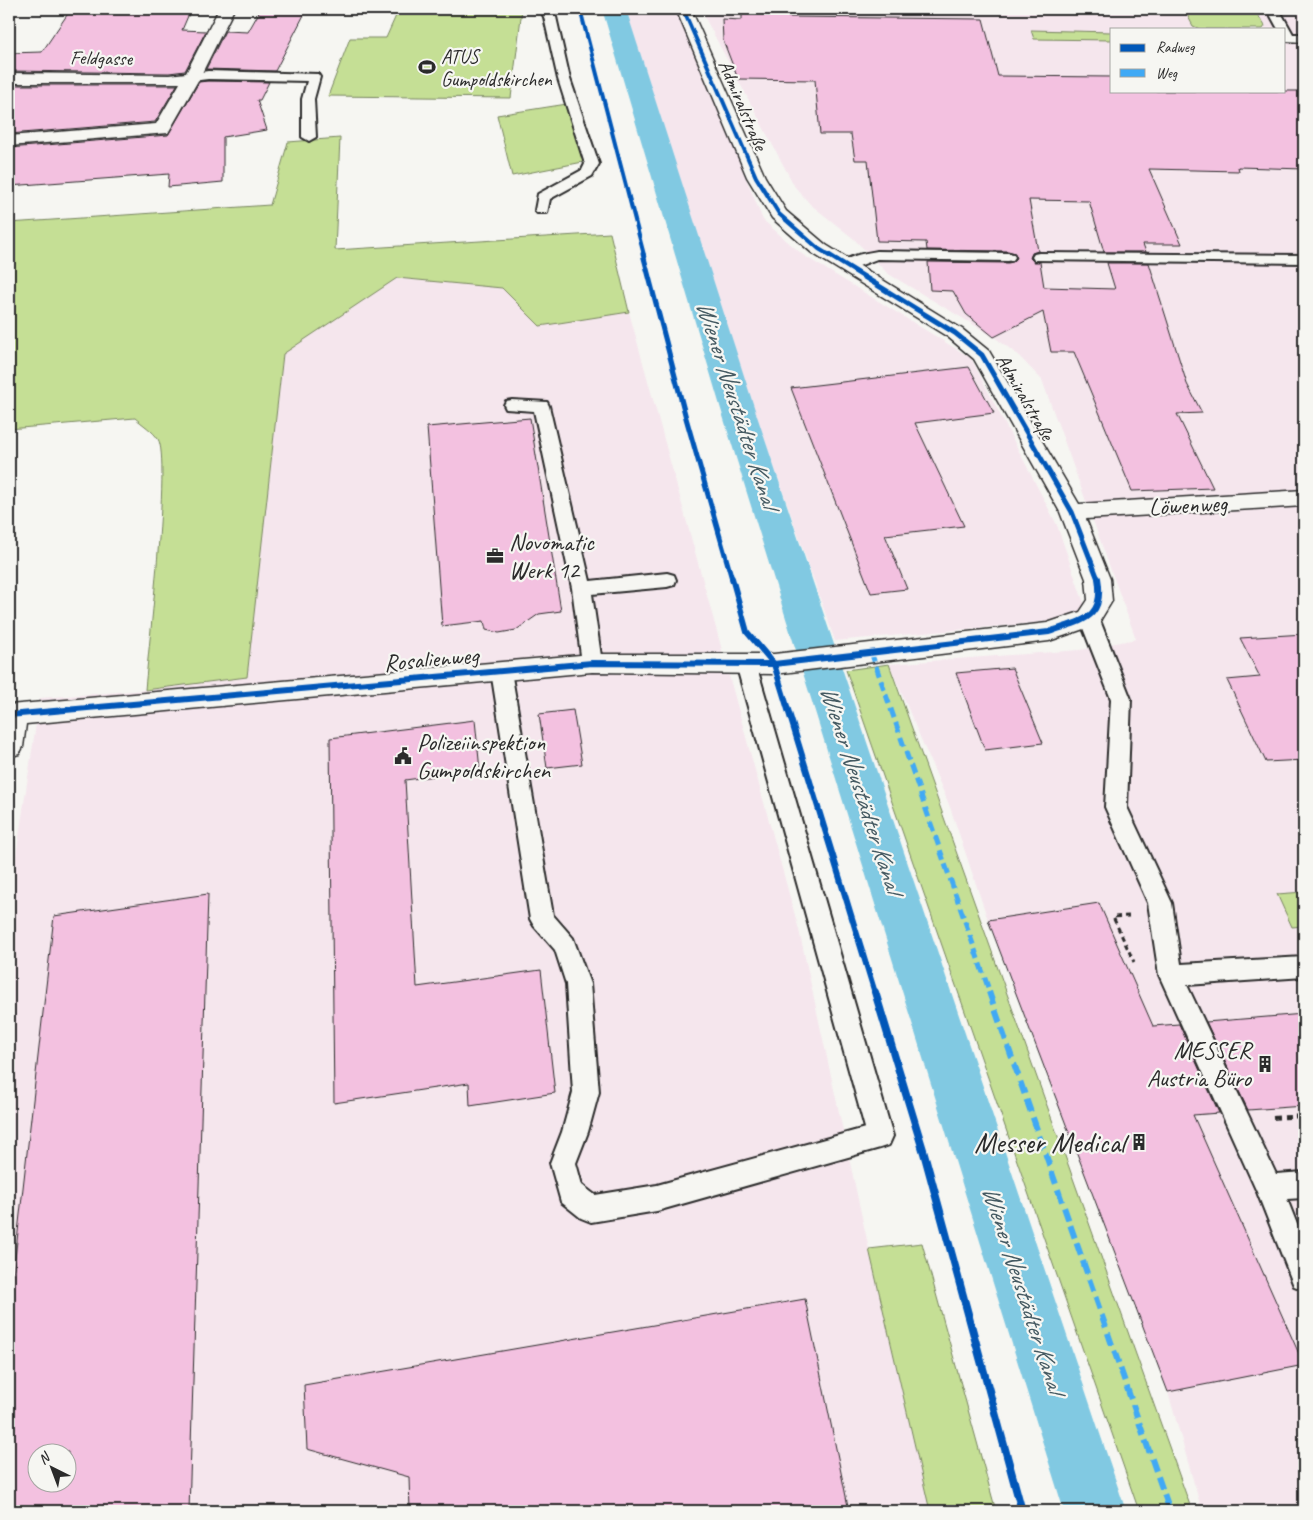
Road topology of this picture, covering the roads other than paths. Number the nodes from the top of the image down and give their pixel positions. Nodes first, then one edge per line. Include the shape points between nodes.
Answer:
1 (226, 9) edge
2 (546, 9) edge
3 (683, 9) edge
4 (1273, 9) edge
5 (1282, 28) edge
6 (1286, 34) edge
7 (1304, 38) edge
8 (192, 77) junction
9 (9, 78) edge
10 (309, 137) dead end
11 (9, 141) edge
12 (542, 210) dead end
13 (1008, 257) dead end
14 (1039, 258) dead end
15 (1304, 259) edge
16 (846, 266) junction
17 (512, 405) dead end
18 (1304, 498) edge
19 (1072, 512) junction
20 (667, 580) dead end
21 (582, 588) junction
22 (1089, 618) junction
23 (592, 663) junction
24 (746, 664) junction
25 (501, 671) junction
26 (12, 715) edge
27 (9, 747) edge
28 (1304, 967) edge
29 (1171, 976) junction
30 (1304, 1185) edge
31 (1269, 1188) junction
32 (1304, 1276) edge

1 - 8 street
2 - 12 lane via 592,164 587,173 543,197
3 - 16 street, Admiralstraße via 756,177 779,214 819,249
4 - 5 lane
6 - 7 lane
8 - 9 street, Feldgasse via 169,80
8 - 10 lane via 314,77 308,99
8 - 11 street via 162,129
13 - 16 lane via 877,255
14 - 15 lane
16 - 19 street, Admiralstraße via 955,333 982,355
17 - 21 lane via 541,406
18 - 19 street, Löwenweg
19 - 22 street, Admiralstraße via 1098,579 1100,601
20 - 21 lane
21 - 23 lane
22 - 24 street, Rosalienweg via 1049,632 789,663
22 - 29 lane via 1121,699 1116,807 1160,903
23 - 24 street, Rosalienweg
23 - 25 street, Rosalienweg
24 - 25 lane via 880,1136 657,1198 591,1209 570,1193 563,1163 586,1092 578,984 565,945 542,919
25 - 26 street, Rosalienweg
26 - 27 street
28 - 29 lane
29 - 31 lane
30 - 31 lane
31 - 32 lane

